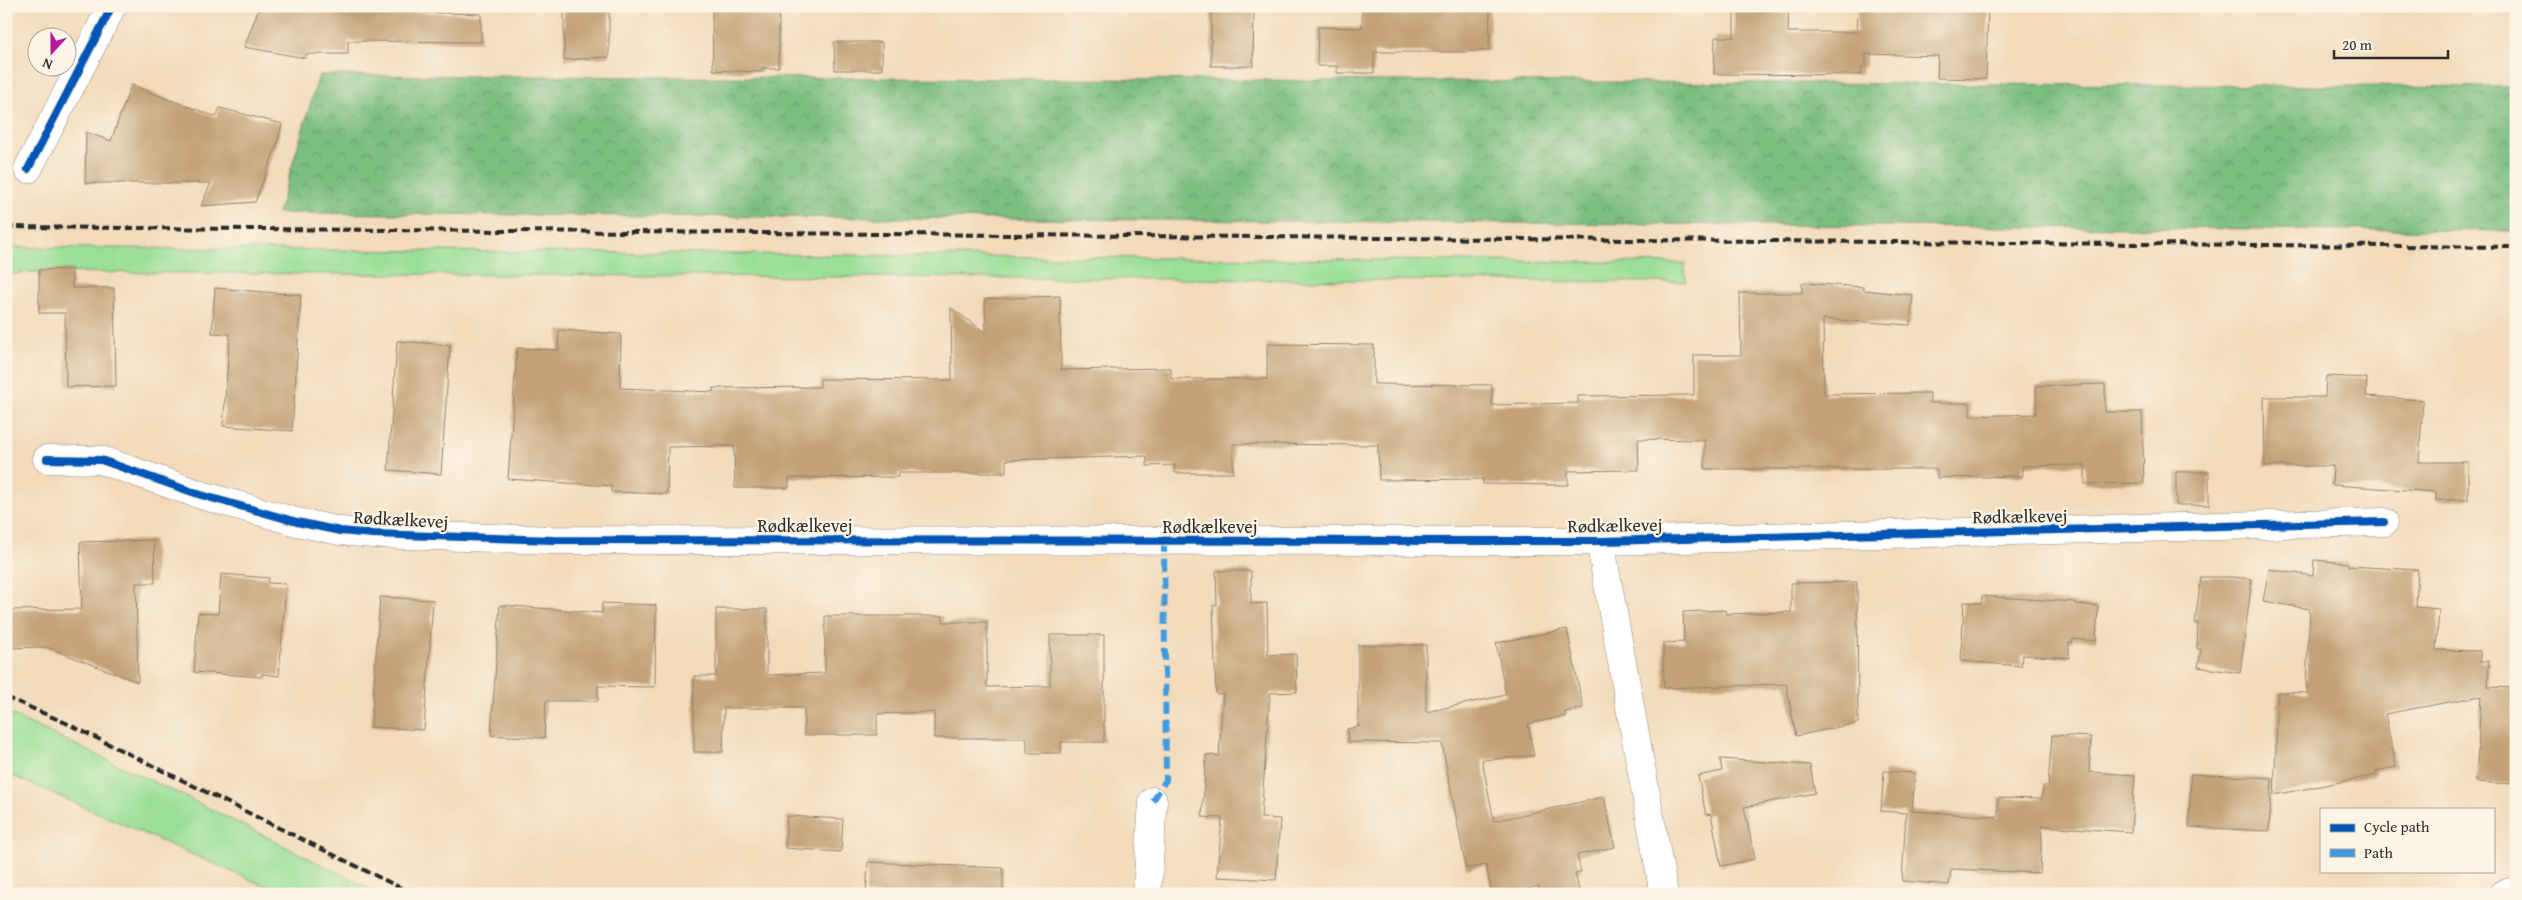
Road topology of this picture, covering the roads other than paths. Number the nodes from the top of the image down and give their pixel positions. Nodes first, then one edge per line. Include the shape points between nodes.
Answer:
1 (112, 6) edge
2 (28, 168) dead end
3 (47, 459) dead end
4 (2384, 522) dead end
5 (1600, 541) junction
6 (1152, 801) dead end
7 (2516, 891) edge
8 (1148, 894) edge
9 (1664, 894) edge
10 (2503, 894) edge

1 - 2 street
3 - 5 street, Rødkælkevej via 101,460 200,495 296,522 373,534 552,540
4 - 5 street, Rødkælkevej
5 - 9 street, Rødkælkevej
6 - 8 street
7 - 10 street

